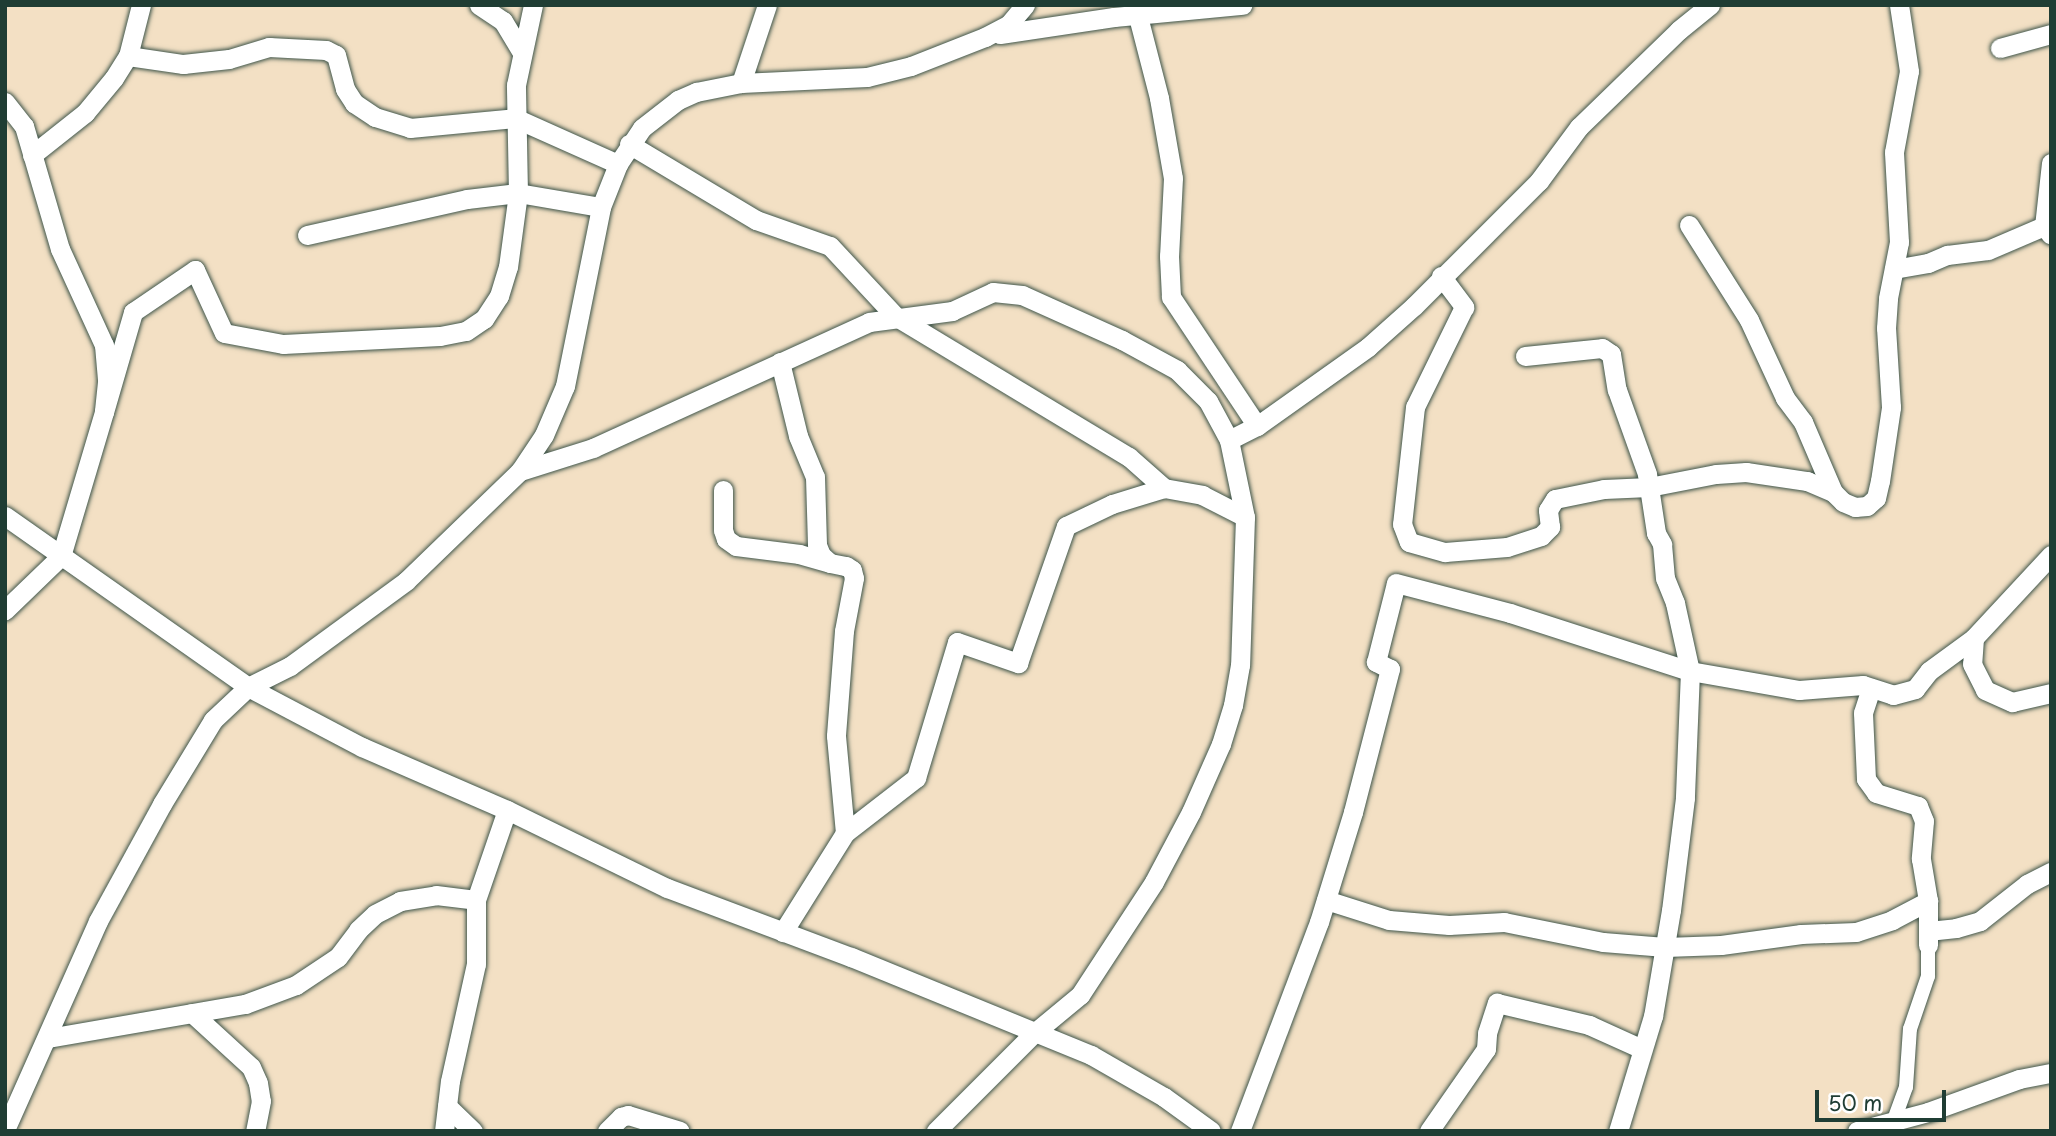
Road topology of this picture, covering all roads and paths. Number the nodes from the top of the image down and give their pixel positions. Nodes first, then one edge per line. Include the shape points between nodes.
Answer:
1 (141, 5) edge
2 (479, 5) edge
3 (533, 5) edge
4 (767, 5) edge
5 (1025, 5) edge
6 (1242, 5) edge
7 (1710, 5) edge
8 (1899, 5) edge
9 (1136, 10) edge
10 (2051, 34) edge
11 (985, 37) junction
12 (2000, 48) dead end
13 (521, 51) junction
14 (128, 56) junction
15 (741, 83) junction
16 (5, 102) edge
17 (515, 118) junction
18 (629, 145) junction
19 (33, 155) junction
20 (2051, 163) edge
21 (618, 164) junction
22 (518, 193) junction
23 (601, 207) junction
24 (1689, 225) dead end
25 (2047, 231) edge
26 (307, 235) dead end
27 (1894, 269) junction
28 (1441, 276) junction
29 (895, 316) junction
30 (1525, 356) dead end
31 (780, 362) junction
32 (104, 412) junction
33 (1257, 426) junction
34 (1229, 440) junction
35 (520, 471) junction
36 (1648, 487) junction
37 (1164, 488) junction
38 (723, 490) dead end
39 (1833, 492) junction
40 (5, 516) edge
41 (1245, 517) junction
42 (2051, 555) edge
43 (61, 556) junction
44 (830, 563) junction
45 (5, 610) edge
46 (1974, 638) junction
47 (1690, 671) junction
48 (248, 687) junction
49 (1871, 688) junction
50 (2051, 693) edge
51 (507, 810) junction
52 (845, 833) junction
53 (2051, 872) edge
54 (476, 900) junction
55 (1326, 900) junction
56 (1928, 901) junction
57 (783, 932) junction
58 (1928, 938) junction
59 (1665, 947) junction
60 (192, 1013) junction
61 (1034, 1033) junction
62 (48, 1038) junction
63 (1642, 1049) junction
64 (2051, 1073) edge
65 (447, 1106) junction
66 (1892, 1126) edge
67 (5, 1130) edge
68 (256, 1131) edge
69 (443, 1131) edge
70 (473, 1131) edge
71 (607, 1131) edge
72 (680, 1131) edge
73 (936, 1131) edge
74 (1211, 1131) edge
75 (1240, 1131) edge
76 (1429, 1131) edge
77 (1618, 1131) edge
78 (1857, 1131) edge

1 - 14 street
2 - 13 street via 503,22
3 - 13 street
4 - 15 street
5 - 11 street via 1009,24
6 - 9 street
7 - 28 street via 1579,127 1539,181
8 - 27 street via 1909,71 1895,152 1899,242
9 - 11 street
9 - 33 street via 1159,98 1173,178 1171,297
10 - 12 street
11 - 15 street via 887,74
13 - 17 street
14 - 17 street via 183,64 229,59 269,47 326,50 336,54 345,89 354,103 375,117 411,128
14 - 19 street via 85,113
15 - 18 street via 678,100 642,128
16 - 19 street via 24,126
17 - 21 street
17 - 22 street
18 - 21 street
18 - 29 street via 756,220 830,246
19 - 32 street via 60,249 104,345
20 - 25 street
21 - 23 street
22 - 23 street
22 - 26 street via 467,199
22 - 32 street via 508,267 499,296 484,319 466,331 283,344 224,333 195,270 133,313
23 - 35 street via 565,386 544,435
24 - 39 street via 1749,320 1785,398 1804,422
25 - 27 street via 1988,250
27 - 39 street via 1886,328 1891,407 1876,498 1867,506 1855,507
28 - 33 street via 1368,347
28 - 36 street via 1464,307 1415,407 1402,524 1409,542 1445,552 1507,547 1541,536 1550,527 1548,510 1555,499 1604,489
29 - 31 street via 869,322
29 - 34 street via 952,311 993,292 1021,295 1177,370 1208,401
29 - 37 street via 1129,457
30 - 36 street via 1608,351
31 - 35 street via 593,448
31 - 44 street via 798,436 815,477 817,545
32 - 43 street
33 - 34 street
34 - 41 street
35 - 48 street via 406,581 289,666
36 - 39 street via 1746,472 1807,481
36 - 47 street via 1665,578
37 - 41 street via 1202,495
37 - 52 street via 1112,504 1066,526 1018,663 957,642 916,778
38 - 44 street via 723,530 736,546
40 - 43 street
41 - 61 street via 1240,665 1221,744 1154,882 1080,995
42 - 46 street
43 - 45 street
43 - 48 street
44 - 52 street via 846,566 854,578 844,631 836,736
46 - 49 street via 1929,671 1915,689 1893,695
46 - 50 street via 1972,664 1986,690 2012,702
47 - 49 street via 1800,690
47 - 55 street via 1510,612 1396,583 1376,662 1390,669
47 - 59 street via 1685,797
48 - 51 street via 362,747
48 - 62 street via 213,720 162,804 98,921
49 - 56 street via 1863,713 1866,779 1876,793 1918,806 1924,821 1921,859
51 - 54 street
51 - 57 street via 667,888
52 - 57 street
53 - 58 street via 2027,884 1980,921
54 - 60 street via 436,895 400,901 375,914 338,957 296,985 245,1004
54 - 65 street via 475,964
55 - 59 street via 1389,920 1449,926 1504,922 1604,942
55 - 75 street
56 - 58 street
56 - 59 street via 1856,932
57 - 61 street
58 - 66 street via 1928,976 1910,1029 1906,1087
59 - 63 street
60 - 62 street
60 - 68 street via 251,1068 261,1101
61 - 73 street
61 - 74 street via 1114,1067
62 - 67 street
63 - 76 street via 1589,1025 1497,1003 1486,1049
63 - 77 street
64 - 66 street via 2019,1079
65 - 69 street
65 - 70 street
66 - 78 street
71 - 72 street via 628,1115

